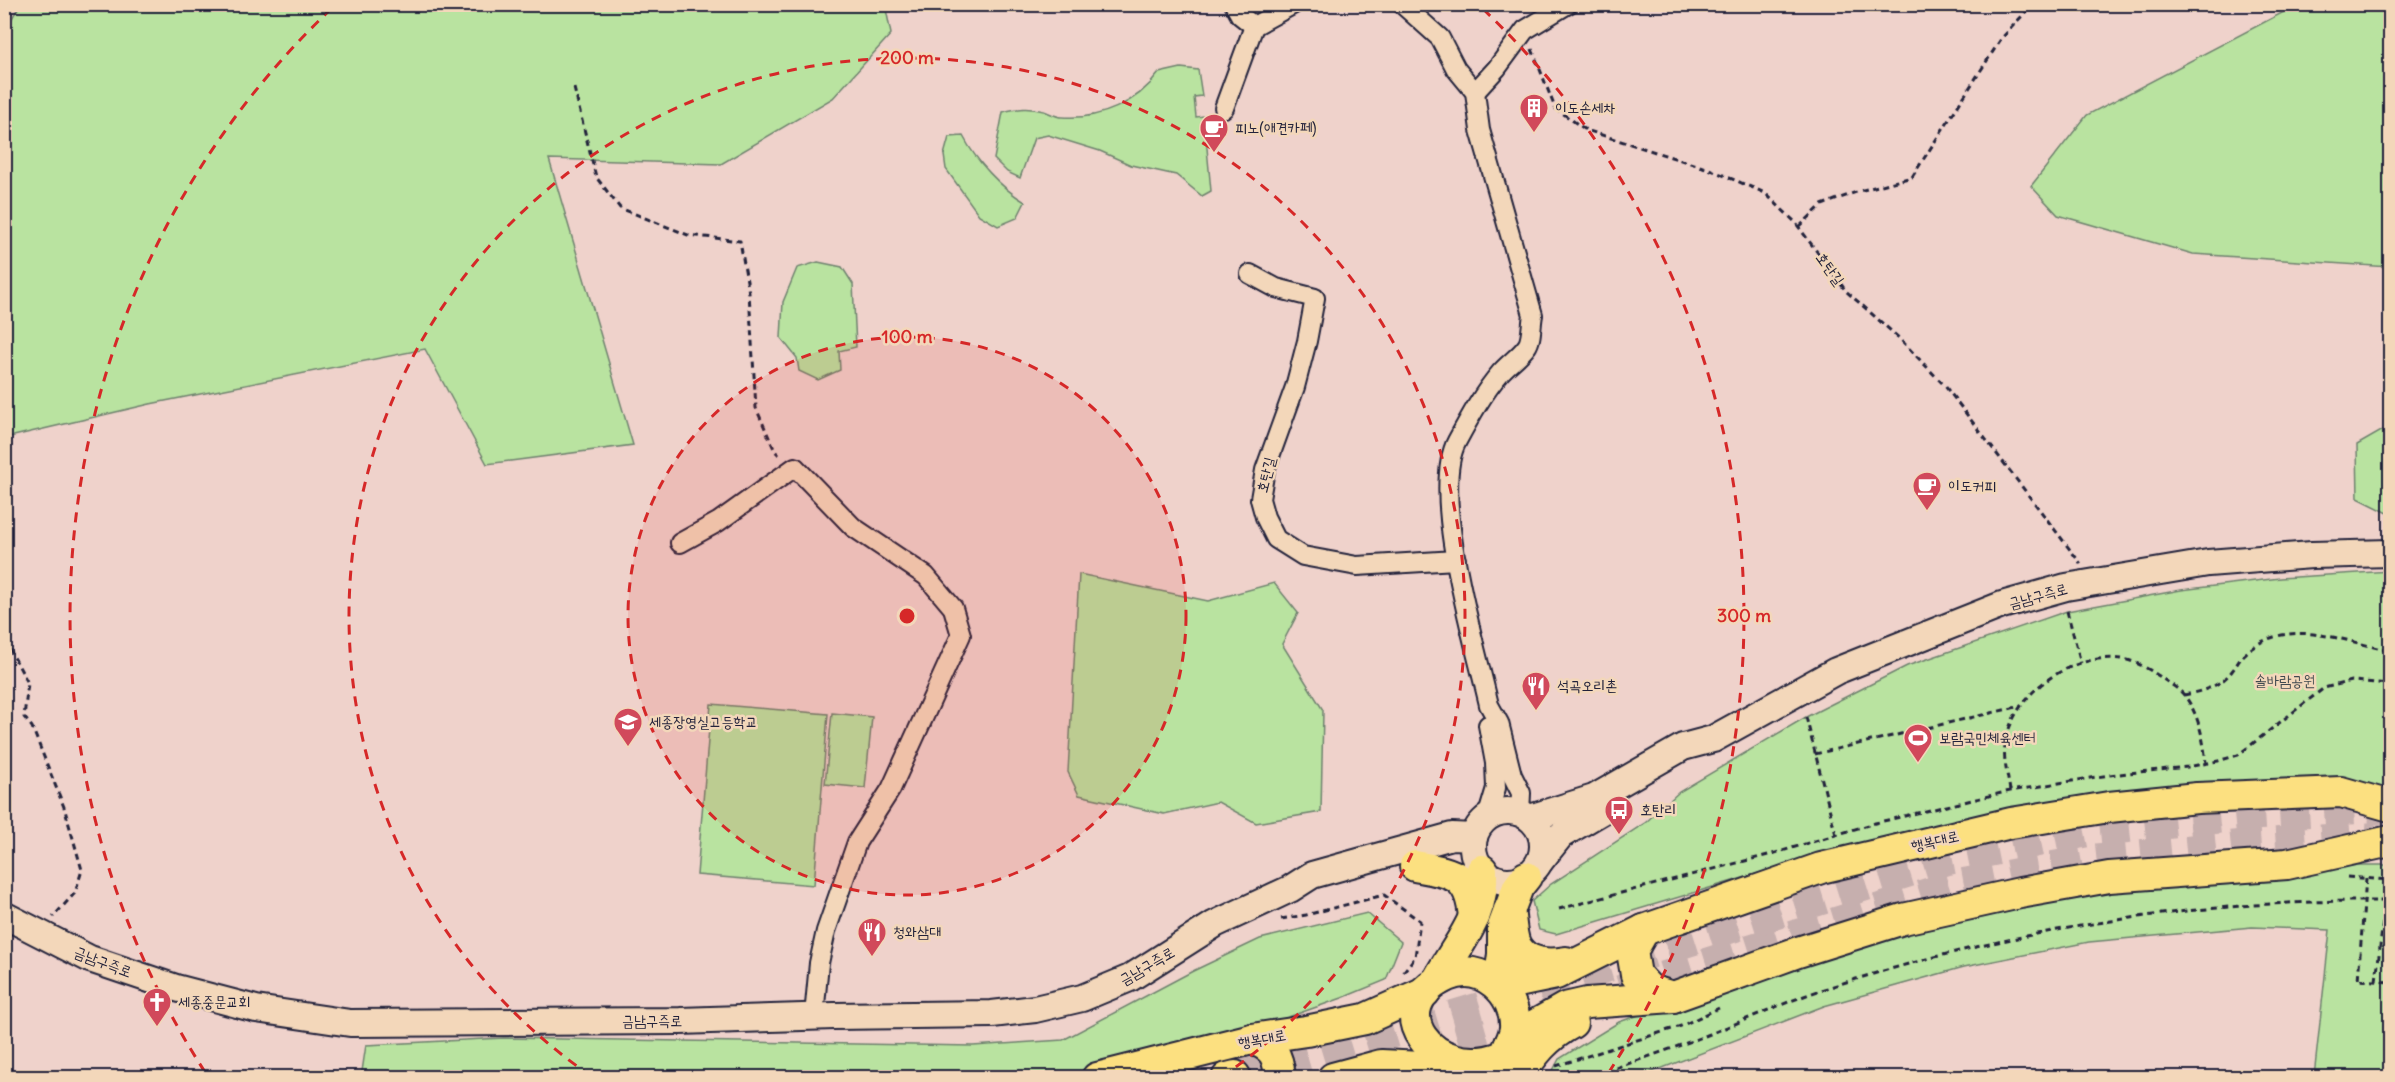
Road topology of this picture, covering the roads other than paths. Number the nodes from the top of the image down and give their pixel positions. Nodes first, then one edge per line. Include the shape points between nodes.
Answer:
1 (1234, 4) edge
2 (1294, 4) edge
3 (1402, 4) edge
4 (1568, 4) edge
5 (1254, 26) junction
6 (1475, 92) junction
7 (1224, 108) dead end
8 (1250, 274) dead end
9 (680, 543) dead end
10 (2391, 553) edge
11 (1456, 560) junction
12 (1489, 705) junction
13 (1713, 739) junction
14 (2391, 806) edge
15 (1525, 815) junction
16 (1480, 827) junction
17 (2391, 842) edge
18 (1415, 866) junction
19 (1533, 869) junction
20 (1482, 870) junction
21 (1290, 888) junction
22 (1509, 910) junction
23 (4, 915) edge
24 (1474, 920) junction
25 (1644, 930) junction
26 (1590, 958) junction
27 (1431, 986) junction
28 (1499, 986) junction
29 (1673, 997) junction
30 (814, 1016) junction
31 (1252, 1039) junction
32 (1505, 1064) edge
33 (1444, 1073) edge
34 (1097, 1077) edge
35 (1280, 1077) edge
36 (1333, 1077) edge

1 - 5 street
2 - 5 street
3 - 6 street via 1440,38 1456,69
4 - 6 street via 1525,30
5 - 7 street
6 - 11 street via 1480,130 1533,315 1528,345 1501,372 1455,445 1449,477
8 - 11 street, 호탄길 via 1276,288 1315,298 1295,387 1264,470 1260,499 1276,539 1303,556 1357,566
9 - 30 street via 718,522 795,466 852,527 926,576 953,608 961,635 891,789 857,842 826,931
10 - 13 main road, 금남구즉로 via 2208,563 2066,587 2002,605 1836,671
11 - 12 street
12 - 15 street via 1499,723
12 - 16 street via 1496,788
13 - 15 main road, 금남구즉로 via 1683,747 1594,798
13 - 19 main road, 금남구즉로 via 1702,757 1561,835
14 - 25 highway, 행복대로 via 2342,792 2197,798 2087,810 2011,823 1821,868
15 - 16 main road via 1509,810 1497,812
15 - 19 main road via 1543,838 1544,849
16 - 20 main road via 1473,849
16 - 21 main road, 금남구즉로 via 1312,875
17 - 29 highway via 2287,864 2109,877 2008,896 1903,919
18 - 20 main road via 1440,859 1468,858
18 - 21 main road via 1306,896
18 - 24 highway via 1446,871 1465,884 1472,897
19 - 20 main road via 1514,881 1491,877
19 - 22 highway via 1518,887
20 - 24 highway via 1483,888
21 - 30 main road, 금남구즉로 via 1215,924 1130,978 1082,998 992,1014
22 - 26 highway via 1516,945 1532,961 1551,965
22 - 28 highway via 1503,927
23 - 30 main road, 금남구즉로 via 90,959 176,988 256,1009 339,1022 680,1021
24 - 27 highway
25 - 26 highway, 행복대로
25 - 29 highway via 1632,951 1636,975 1650,990
26 - 28 highway, 행복대로 via 1556,974
27 - 28 highway via 1452,974 1469,973
27 - 31 highway, 행복대로 via 1365,1018
27 - 33 highway via 1417,1008 1414,1025 1428,1057
28 - 32 highway via 1514,1013 1515,1029
29 - 32 highway via 1565,1008 1521,1033
31 - 34 highway, 행복대로
31 - 35 highway via 1267,1044 1278,1060
32 - 33 highway via 1473,1072
33 - 36 highway via 1381,1065

